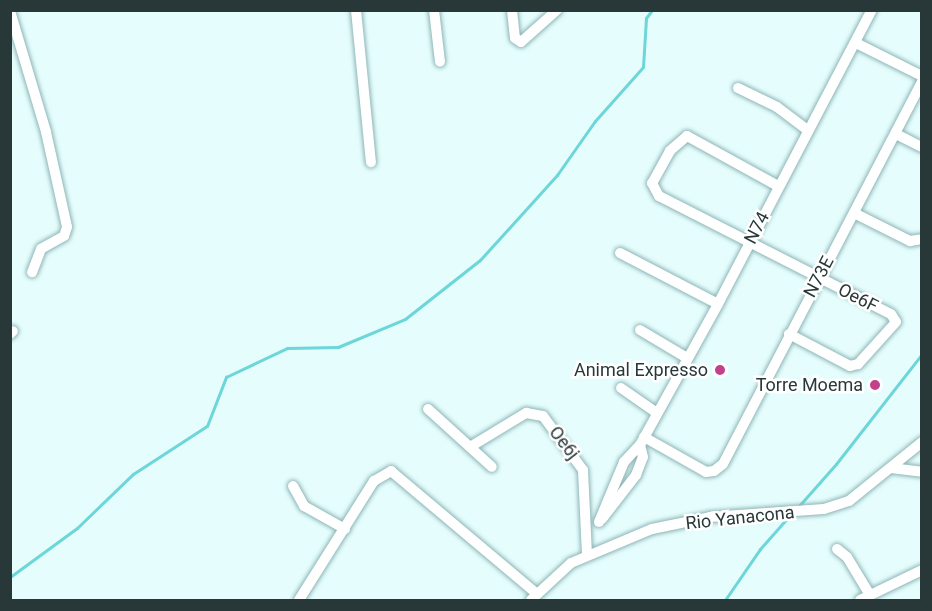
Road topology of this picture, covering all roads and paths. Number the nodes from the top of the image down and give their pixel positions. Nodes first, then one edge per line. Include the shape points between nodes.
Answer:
1 (356, 10) edge
2 (434, 10) edge
3 (512, 10) edge
4 (557, 10) edge
5 (872, 10) edge
6 (10, 11) edge
7 (856, 43) junction
8 (440, 62) dead end
9 (921, 76) edge
10 (921, 81) edge
11 (738, 88) dead end
12 (808, 130) junction
13 (896, 134) junction
14 (921, 147) edge
15 (370, 162) dead end
16 (778, 186) junction
17 (854, 213) junction
18 (921, 238) edge
19 (750, 244) junction
20 (620, 252) dead end
21 (32, 272) dead end
22 (818, 278) junction
23 (718, 303) junction
24 (640, 330) dead end
25 (789, 334) junction
26 (687, 358) junction
27 (621, 388) dead end
28 (428, 409) dead end
29 (657, 413) junction
30 (642, 441) junction
31 (921, 442) edge
32 (470, 447) junction
33 (492, 467) dead end
34 (891, 468) junction
35 (921, 472) edge
36 (293, 486) dead end
37 (599, 522) junction
38 (345, 529) junction
39 (587, 534) junction
40 (837, 549) dead end
41 (587, 554) junction
42 (921, 570) edge
43 (534, 597) edge
44 (865, 597) edge
45 (299, 600) edge

1 - 15 street
2 - 8 street
3 - 4 street via 518,42 525,41
5 - 7 street, N74
6 - 21 street via 46,132 67,227 64,236 41,249
7 - 9 street
7 - 12 street, N74
10 - 13 street, N73E
11 - 12 street via 777,107
12 - 16 street, N74
13 - 14 street
13 - 17 street, N73E
16 - 19 street, N74
16 - 19 street, Oe6F via 687,136 670,151 652,183 659,196
17 - 18 street via 910,241
17 - 22 street, N73E
19 - 22 street, Oe6F
19 - 23 street, N74
20 - 23 street
22 - 25 street, N73E
22 - 25 street, Oe6F via 895,319 894,325 854,365
23 - 26 street, N74
24 - 26 street
25 - 30 street, N73E via 723,464 714,471 706,472
26 - 29 street, N74
27 - 29 street
28 - 32 street
29 - 30 street, N74
30 - 37 street via 624,462
30 - 37 street via 643,457 636,475
31 - 34 street, Rio Yanacona
32 - 33 street
32 - 39 street, Oe6j via 526,413 543,416 583,470
34 - 35 street
34 - 41 street, Rio Yanacona via 857,496 812,510 730,516 652,530
36 - 38 street via 304,506
37 - 39 street
38 - 43 street via 378,476 391,471 399,474
38 - 45 street
39 - 41 street, Oe6j
40 - 44 street via 847,557
41 - 43 street, Rio Yanacona via 556,574
42 - 44 street

